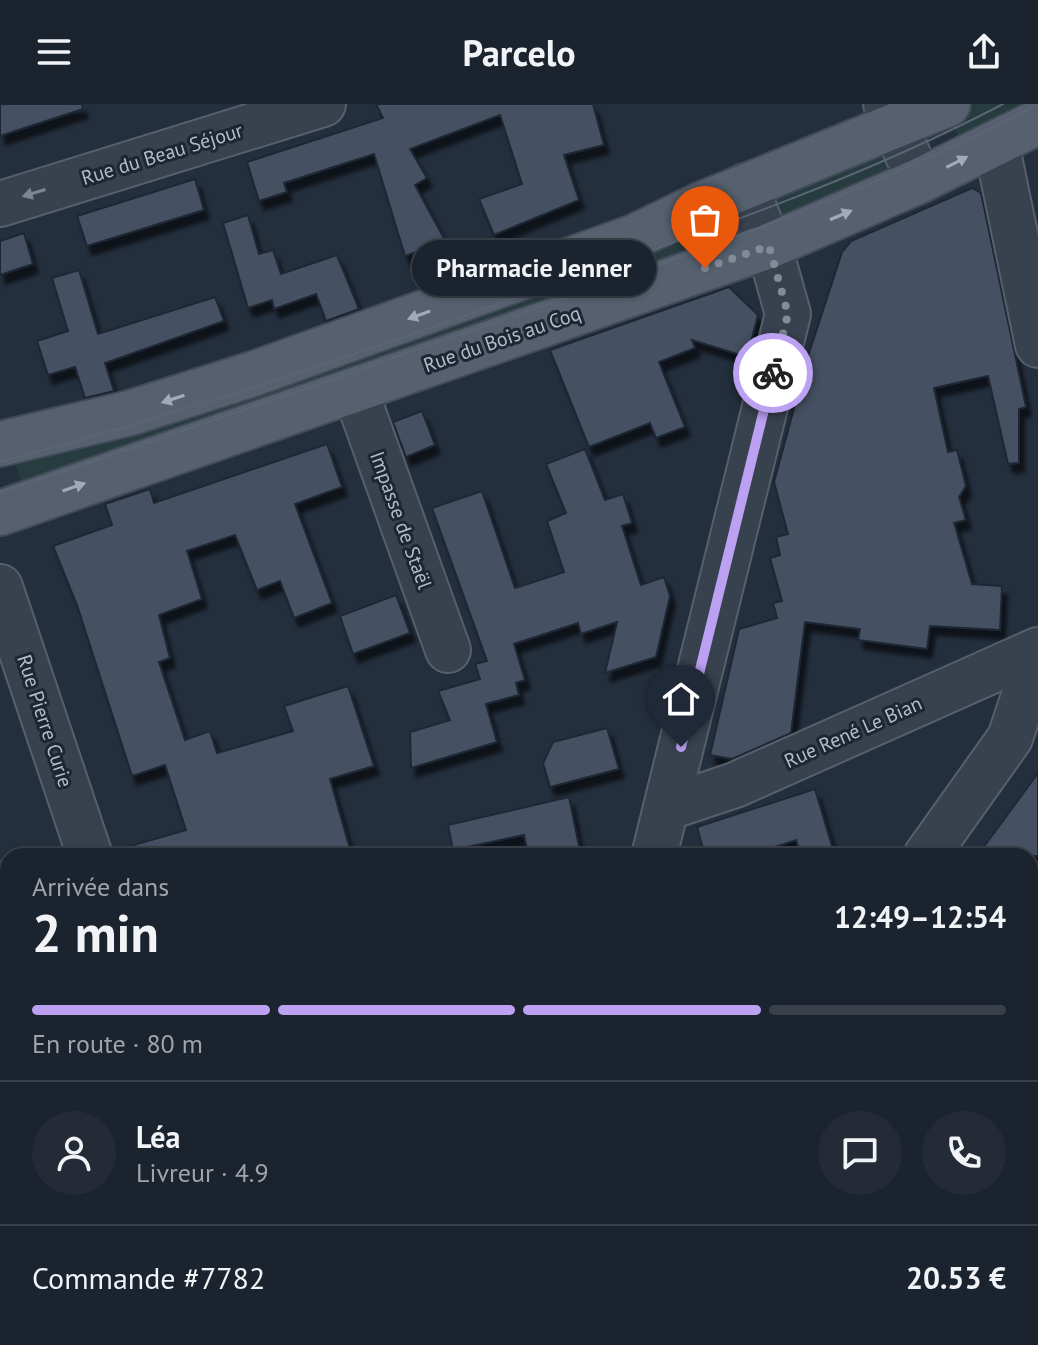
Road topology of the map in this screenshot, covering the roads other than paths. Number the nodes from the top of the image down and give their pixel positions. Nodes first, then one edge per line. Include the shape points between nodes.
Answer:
1 (323, 104) edge
2 (948, 104) edge
3 (890, 114) edge
4 (1038, 122) edge
5 (996, 143) junction
6 (919, 181) junction
7 (745, 186) junction
8 (0, 204) edge
9 (769, 246) junction
10 (1038, 345) edge
11 (355, 390) junction
12 (0, 444) edge
13 (0, 513) edge
14 (0, 587) edge
15 (448, 650) dead end
16 (1038, 652) edge
17 (666, 808) junction
18 (87, 848) edge
19 (656, 848) edge
20 (932, 848) edge

1 -> 8 street, Rue du Beau Séjour
2 - 3 main road
3 - 6 street
3 - 7 main road
4 - 5 main road, Rue du Bois au Coq
6 -> 5 main road, Rue du Bois au Coq
5 - 10 street
9 -> 6 main road, Rue du Bois au Coq
7 - 9 street
7 -> 12 main road via 634,237 253,374 130,413
9 - 11 main road, Rue du Bois au Coq
9 - 17 street via 788,314
13 -> 11 main road, Rue du Bois au Coq
11 - 15 street, Impasse de Staël
14 - 18 street, Rue Pierre Curie
16 - 17 street, Rue René Le Bian via 735,785
16 - 20 street via 1010,738
17 - 19 street

